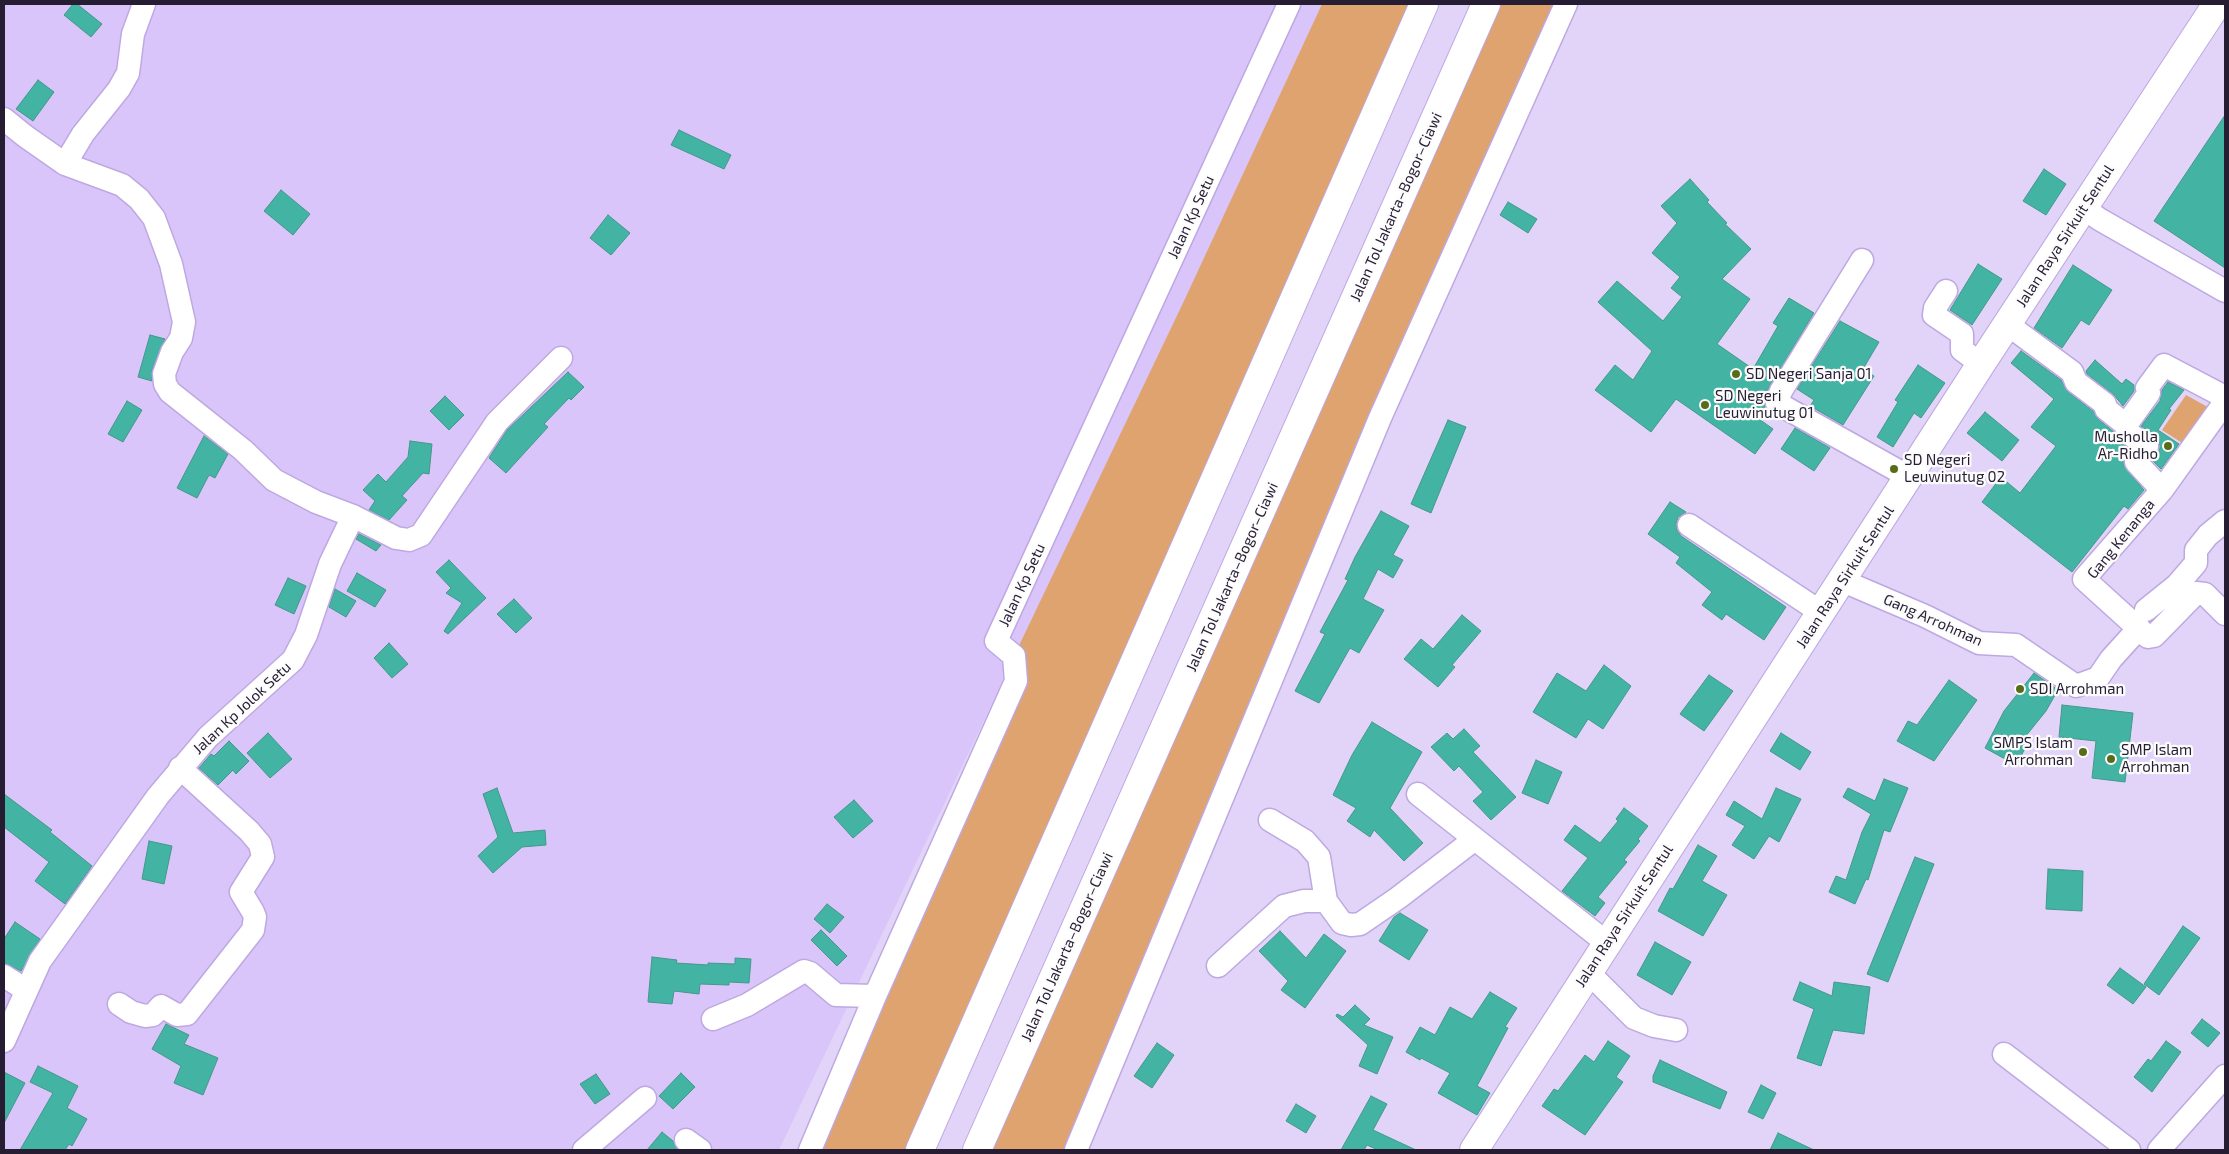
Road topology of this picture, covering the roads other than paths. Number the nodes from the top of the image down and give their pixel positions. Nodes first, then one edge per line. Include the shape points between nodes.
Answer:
1 (144, 4) edge
2 (1289, 4) edge
3 (1424, 4) edge
4 (1486, 4) edge
5 (1566, 4) edge
6 (2217, 4) edge
7 (4, 119) edge
8 (65, 164) junction
9 (2084, 208) junction
10 (1862, 260) dead end
11 (1946, 291) dead end
12 (2225, 291) edge
13 (2007, 324) junction
14 (561, 358) dead end
15 (1981, 364) junction
16 (2225, 397) edge
17 (2225, 402) edge
18 (2126, 425) junction
19 (1910, 477) junction
20 (2162, 490) junction
21 (353, 516) junction
22 (2225, 521) edge
23 (1689, 525) dead end
24 (1843, 581) junction
25 (1822, 613) junction
26 (2225, 614) edge
27 (2142, 619) junction
28 (180, 768) junction
29 (1418, 794) dead end
30 (1270, 820) dead end
31 (1475, 839) junction
32 (1326, 901) junction
33 (1606, 943) junction
34 (1218, 966) dead end
35 (1588, 972) junction
36 (4, 976) edge
37 (26, 990) junction
38 (876, 996) junction
39 (120, 1004) dead end
40 (713, 1018) dead end
41 (1676, 1030) dead end
42 (4, 1042) edge
43 (2004, 1054) dead end
44 (2225, 1076) edge
45 (645, 1098) dead end
46 (2217, 1102) edge
47 (584, 1150) edge
48 (810, 1150) edge
49 (920, 1150) edge
50 (977, 1150) edge
51 (1076, 1150) edge
52 (1474, 1150) edge
53 (2129, 1150) edge
54 (2159, 1150) edge

1 - 8 street via 133,34 128,73 120,89 83,134
2 - 38 street, Jalan Kp Setu via 996,641 1014,656 1016,681
3 - 49 main road
4 - 50 main road, Jalan Tol Jakarta–Bogor–Ciawi
5 - 51 street via 1380,418
6 - 9 main road, Jalan Raya Sirkuit Sentul
7 - 8 street
8 - 21 street via 122,186 139,199 154,218 171,264 184,322 181,338 164,374 170,392 243,450 274,480 316,502
9 - 12 street
9 - 13 main road, Jalan Raya Sirkuit Sentul
10 - 19 street via 1781,391 1777,403
11 - 15 street via 1934,315 1962,334 1960,348
13 - 15 main road, Jalan Raya Sirkuit Sentul
13 - 18 street, Gang Kenanga via 2072,372 2076,382
14 - 21 street via 496,422 420,535 409,540 396,538
15 - 19 main road, Jalan Raya Sirkuit Sentul
16 - 18 street via 2164,365
17 - 20 street, Gang Kenanga
18 - 20 street, Gang Kenanga via 2127,432 2146,446 2136,462
19 - 24 main road, Jalan Raya Sirkuit Sentul
20 - 27 street, Gang Kenanga via 2084,580
21 - 28 street, Jalan Kp Jolok Setu via 330,564 306,635 293,660 208,737
22 - 27 street via 2196,550 2196,563
23 - 25 street
24 - 25 main road, Jalan Raya Sirkuit Sentul
24 - 27 street, Gang Arrohman via 1980,644 2016,645 2076,686 2098,678
25 - 33 main road, Jalan Raya Sirkuit Sentul
26 - 27 street via 2205,594 2196,593 2154,636 2148,636
28 - 37 street, Jalan Kp Jolok Setu via 40,960
28 - 39 street via 260,844 263,857 241,892 255,917 253,930 187,1014 178,1015 161,1006 153,1015 145,1016
29 - 31 street
30 - 32 street via 1305,841 1319,857
31 - 32 street via 1360,924 1342,923
31 - 33 street
32 - 34 street via 1304,901 1284,906
33 - 35 main road, Jalan Raya Sirkuit Sentul
35 - 41 street via 1634,1018
35 - 52 main road, Jalan Raya Sirkuit Sentul
36 - 37 street
37 - 42 street, Jalan Kp Jolok Setu
38 - 40 street via 836,995 804,971 748,1005
38 - 48 street
43 - 53 street
44 - 46 street
45 - 47 street
46 - 54 street

